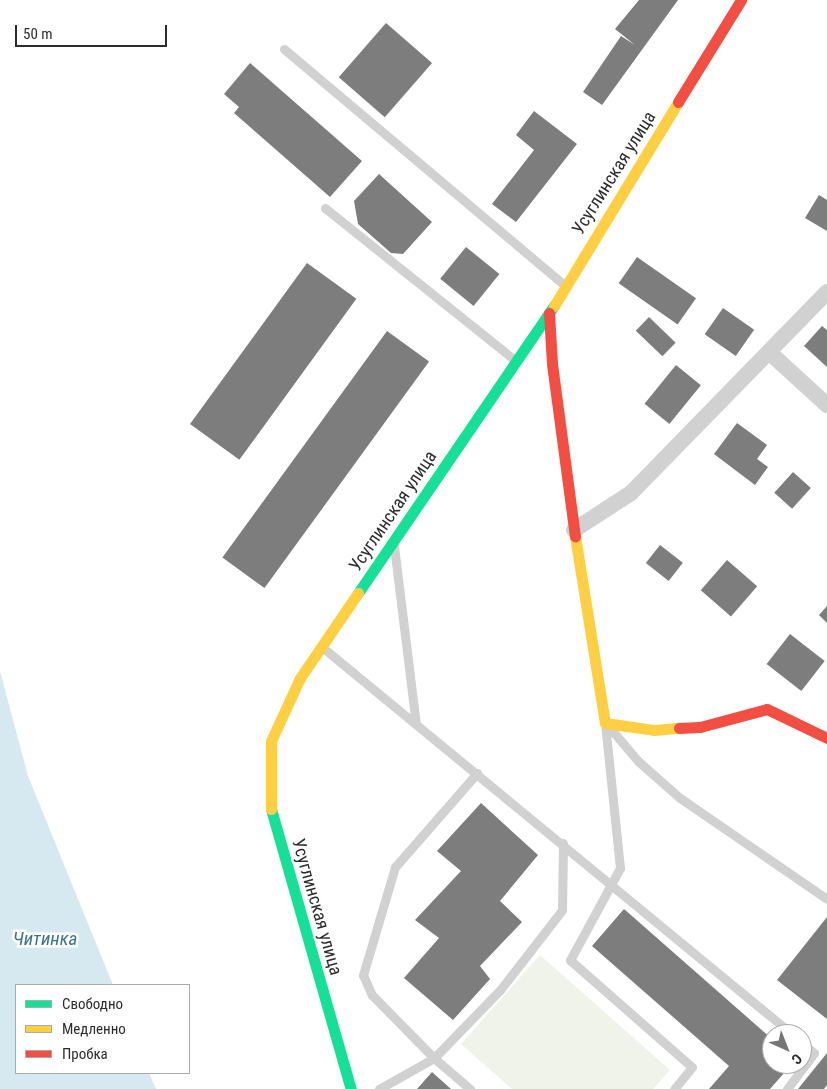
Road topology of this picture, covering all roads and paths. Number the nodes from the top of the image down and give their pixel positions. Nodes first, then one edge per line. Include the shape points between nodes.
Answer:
1 (741, 0) edge
2 (284, 49) dead end
3 (325, 208) dead end
4 (565, 286) junction
5 (827, 292) edge
6 (549, 313) junction
7 (769, 352) junction
8 (516, 362) junction
9 (827, 405) edge
10 (574, 530) junction
11 (394, 540) junction
12 (322, 647) junction
13 (605, 723) junction
14 (416, 724) junction
15 (827, 738) edge
16 (477, 773) junction
17 (563, 843) junction
18 (612, 883) junction
19 (827, 899) edge
20 (780, 1024) edge
21 (434, 1058) junction
22 (798, 1074) edge
23 (351, 1089) edge
24 (379, 1089) edge
25 (470, 1089) edge
26 (674, 1089) edge
27 (787, 1089) edge

1 - 4 street, Усуглинская улица
2 - 4 lane
3 - 8 lane
4 - 6 street, Усуглинская улица
5 - 7 street
6 - 8 street, Усуглинская улица
6 - 10 street via 552,364
7 - 9 street
7 - 10 street via 631,493
8 - 11 street, Усуглинская улица
10 - 13 street
11 - 12 street, Усуглинская улица
11 - 14 lane
12 - 14 lane
12 - 23 street, Усуглинская улица via 300,678 271,741 269,801
13 - 15 street via 654,730 700,727 767,709
13 - 18 lane via 620,868
13 - 19 lane via 638,761 680,798
14 - 16 lane
16 - 17 lane
16 - 21 lane via 395,867 363,975 372,995
17 - 18 lane
17 - 21 lane via 562,910 500,990
18 - 20 lane
18 - 26 lane via 570,960 692,1067
21 - 24 lane
21 - 25 lane
22 - 27 lane

